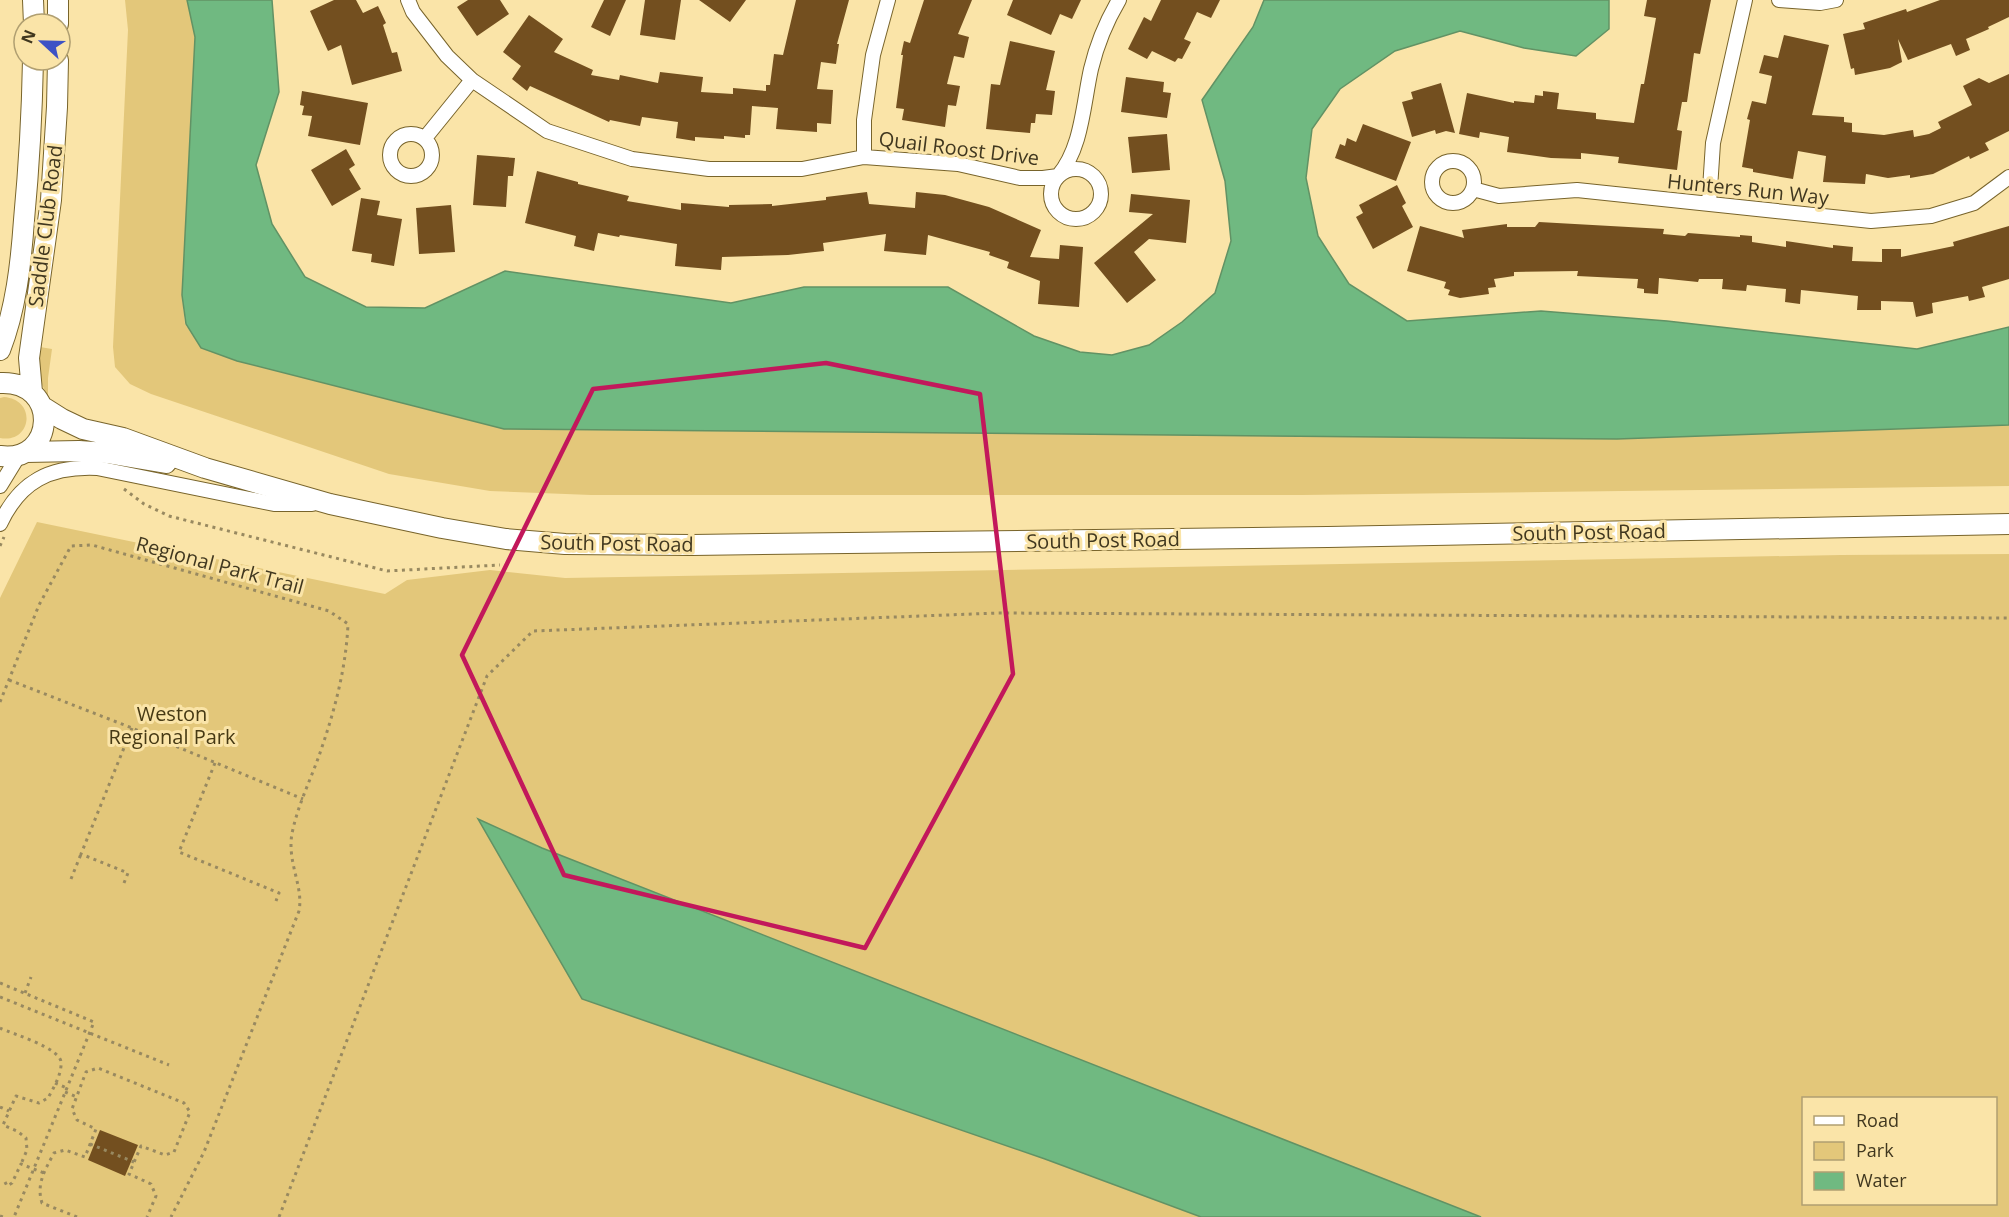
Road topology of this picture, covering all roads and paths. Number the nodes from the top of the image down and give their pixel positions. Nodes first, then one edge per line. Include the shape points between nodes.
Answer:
1 (408, 0) edge
2 (888, 0) edge
3 (1119, 0) edge
4 (1745, 0) edge
5 (1779, 0) edge
6 (1836, 0) edge
7 (33, 72) edge
8 (58, 72) edge
9 (472, 80) junction
10 (425, 138) dead end
11 (864, 157) junction
12 (2009, 177) edge
13 (1473, 189) dead end
14 (1709, 204) junction
15 (0, 350) edge
16 (0, 383) edge
17 (37, 399) junction
18 (15, 455) edge
19 (205, 468) junction
20 (0, 486) edge
21 (122, 488) dead end
22 (330, 504) junction
23 (2009, 524) edge
24 (2, 529) edge
25 (0, 546) edge
26 (500, 565) dead end
27 (2009, 618) edge
28 (9, 680) junction
29 (0, 702) edge
30 (132, 728) junction
31 (215, 763) junction
32 (303, 799) junction
33 (81, 854) junction
34 (71, 879) dead end
35 (124, 883) dead end
36 (276, 901) dead end
37 (31, 977) dead end
38 (0, 983) edge
39 (25, 993) junction
40 (0, 997) edge
41 (0, 1029) edge
42 (90, 1033) junction
43 (168, 1065) dead end
44 (55, 1083) junction
45 (66, 1090) junction
46 (77, 1097) junction
47 (0, 1107) edge
48 (9, 1111) junction
49 (90, 1144) junction
50 (134, 1162) junction
51 (21, 1164) junction
52 (33, 1169) junction
53 (44, 1173) junction
54 (5, 1182) dead end
55 (0, 1183) edge
56 (7, 1186) junction
57 (14, 1217) edge
58 (77, 1217) edge
59 (147, 1217) edge
60 (171, 1217) edge
61 (279, 1217) edge

1 - 9 street, Quail Roost Drive via 447,56
2 - 11 street via 873,55 864,120
3 - 11 street, Quail Roost Drive via 1101,34 1071,157 1058,176 1020,178 958,164
4 - 14 street via 1713,143
5 - 6 street
7 - 15 street, Saddle Club Road via 32,136 22,249
8 - 17 street, Saddle Club Road via 51,200 29,358
9 - 10 street
9 - 11 street, Quail Roost Drive via 547,131 632,159 709,169 802,169
12 - 14 street, Hunters Run Way via 1974,203 1921,217 1871,221
13 - 14 street, Hunters Run Way via 1499,196 1577,190
16 - 17 street, South Post Road via 22,386
17 - 18 street, Saddle Club Road via 45,417 44,428 34,446
17 - 19 street, South Post Road via 62,419 83,429 123,438
18 - 19 street, South Post Road via 79,451
18 - 20 street
19 - 22 street, South Post Road
21 - 26 path via 169,516 387,570
22 - 23 street, South Post Road via 506,539 576,544 1328,537
22 - 24 street via 274,504 97,468 78,468 50,474 22,490 10,504
24 - 25 path
27 - 61 path via 998,614 533,631 488,676
28 - 29 path, Regional Park Trail
28 - 30 path
28 - 32 path, Regional Park Trail via 39,605 71,546 92,545 329,611 348,624 347,653 336,703
30 - 31 path
30 - 33 path
31 - 32 path
31 - 36 path via 179,852 279,893
32 - 60 path via 290,851 299,911 204,1152
33 - 34 path
33 - 35 path via 128,873
37 - 39 path
38 - 39 path
39 - 42 path via 94,1023
40 - 42 path
41 - 44 path via 58,1055 61,1066
42 - 43 path
42 - 45 path
44 - 45 path
44 - 48 path via 43,1102 16,1095
45 - 46 path
45 - 52 path
46 - 49 path via 72,1109 77,1120 96,1129
46 - 50 path via 86,1072 98,1068 184,1102 190,1112 174,1152 165,1155 141,1146
47 - 48 path
48 - 51 path via 3,1125 22,1134 28,1144
49 - 50 path
49 - 53 path via 85,1157 65,1150 54,1154
50 - 59 path via 129,1174 151,1184 156,1196
51 - 52 path
51 - 56 path
52 - 53 path
52 - 57 path
53 - 58 path via 38,1190 42,1203
54 - 56 path
55 - 56 path

